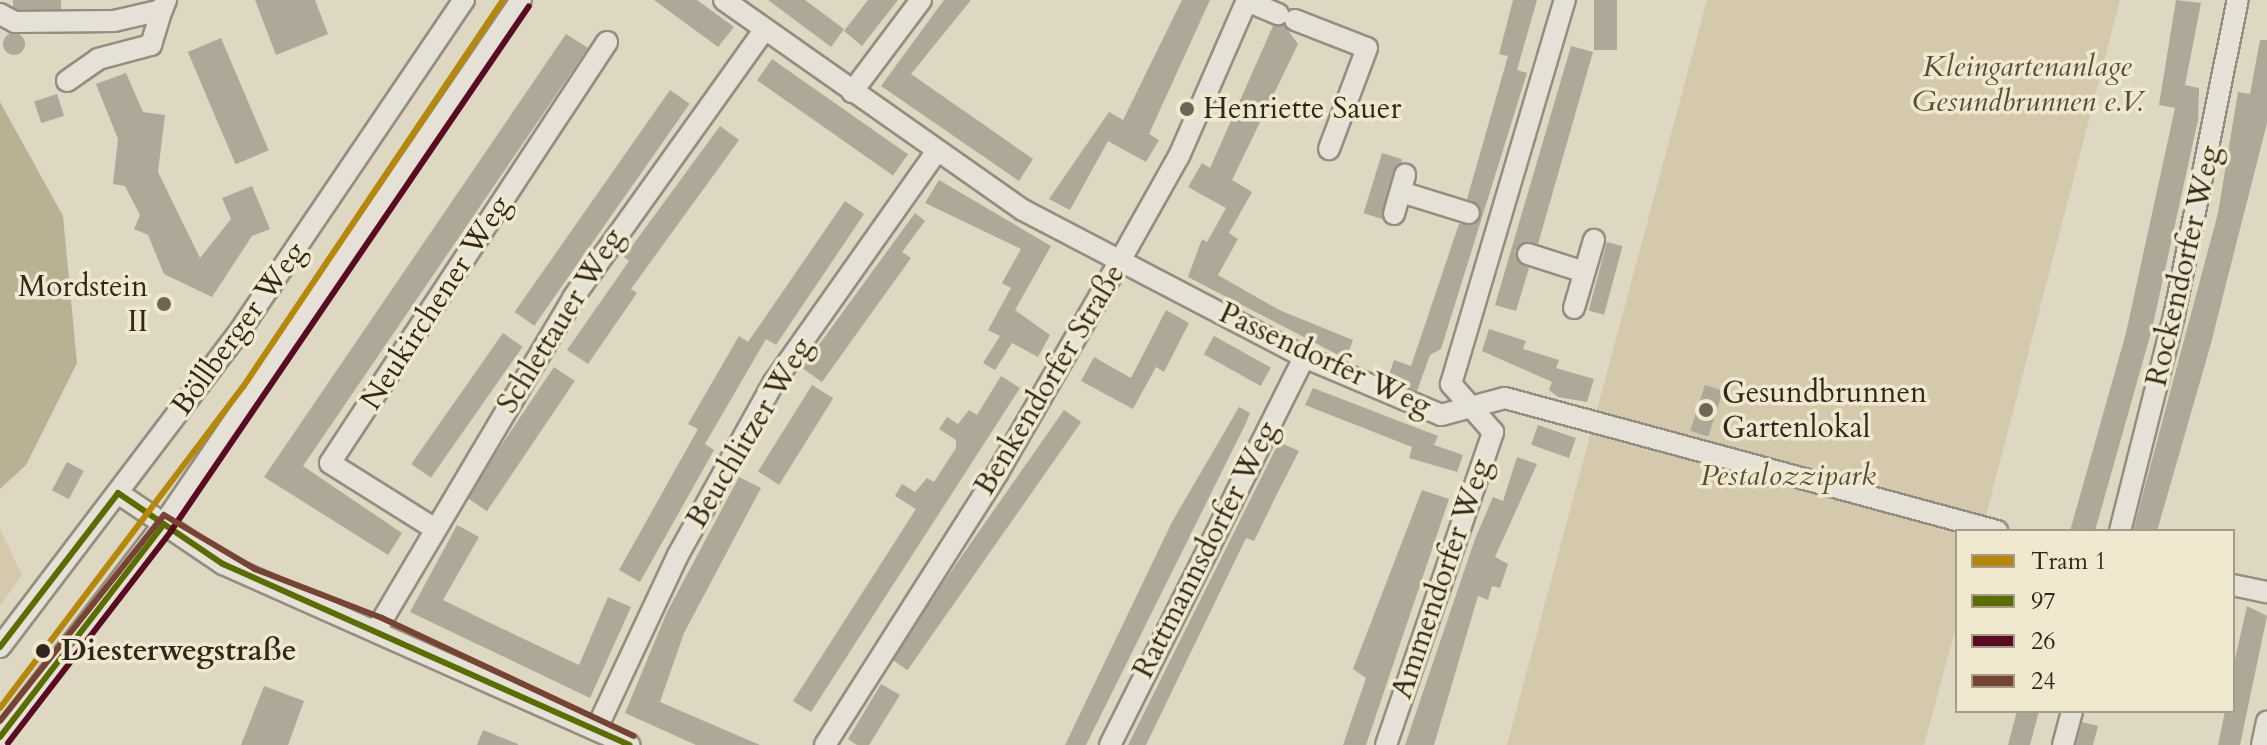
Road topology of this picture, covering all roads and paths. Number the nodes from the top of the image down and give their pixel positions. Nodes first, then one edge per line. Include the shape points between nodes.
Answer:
1 (464, 0) edge
2 (521, 0) edge
3 (724, 0) edge
4 (921, 0) edge
5 (1565, 0) edge
6 (2238, 0) edge
7 (1247, 1) edge
8 (164, 5) edge
9 (0, 14) edge
10 (765, 29) junction
11 (607, 42) dead end
12 (67, 81) dead end
13 (852, 92) junction
14 (1329, 149) dead end
15 (935, 154) junction
16 (1394, 214) dead end
17 (1499, 233) junction
18 (1594, 240) dead end
19 (1120, 261) junction
20 (1584, 272) junction
21 (1574, 308) dead end
22 (1304, 357) junction
23 (1473, 406) junction
24 (118, 493) junction
25 (163, 525) junction
26 (432, 527) junction
27 (1990, 529) edge
28 (2121, 529) edge
29 (2235, 585) edge
30 (2267, 592) edge
31 (378, 627) junction
32 (0, 647) edge
33 (2071, 713) edge
34 (2267, 722) edge
35 (596, 730) junction
36 (0, 737) edge
37 (630, 745) edge
38 (825, 745) edge
39 (1110, 745) edge
40 (1386, 745) edge
41 (2063, 745) edge
42 (2262, 745) edge

1 - 24 street, Böllberger Weg via 245,323
2 - 25 street, Böllberger Weg
3 - 10 street, Passendorfer Weg
4 - 13 street
5 - 17 street, Ammendorfer Weg
6 - 28 street, Rockendorfer Weg via 2178,301
7 - 14 street via 1367,48
7 - 19 street, Benkendorfer Straße via 1179,156
8 - 9 street via 51,24 15,22
8 - 12 street via 151,45 98,59
10 - 13 street, Passendorfer Weg
10 - 26 street, Schlettauer Weg via 646,188
11 - 26 street, Neukirchener Weg via 330,463
13 - 15 street, Passendorfer Weg
15 - 19 street, Passendorfer Weg
15 - 35 street, Beuchlitzer Weg via 774,382 678,555
16 - 17 street via 1403,184 1474,214
17 - 20 street via 1523,252
17 - 23 street, Ammendorfer Weg via 1451,384
18 - 20 street
19 - 22 street, Passendorfer Weg
19 - 38 street, Benkendorfer Straße via 998,472
20 - 21 street
22 - 23 street, Passendorfer Weg via 1441,415
22 - 39 street, Rattmannsdorfer Weg
23 - 27 street, Passendorfer Weg via 1505,398
23 - 40 street, Ammendorfer Weg via 1493,432
24 - 25 street
24 - 32 street, Böllberger Weg
25 - 31 street via 251,578
25 - 36 street, Böllberger Weg
26 - 31 street, Schlettauer Weg
29 - 30 street
31 - 35 street
33 - 41 street
34 - 42 street
35 - 37 street

